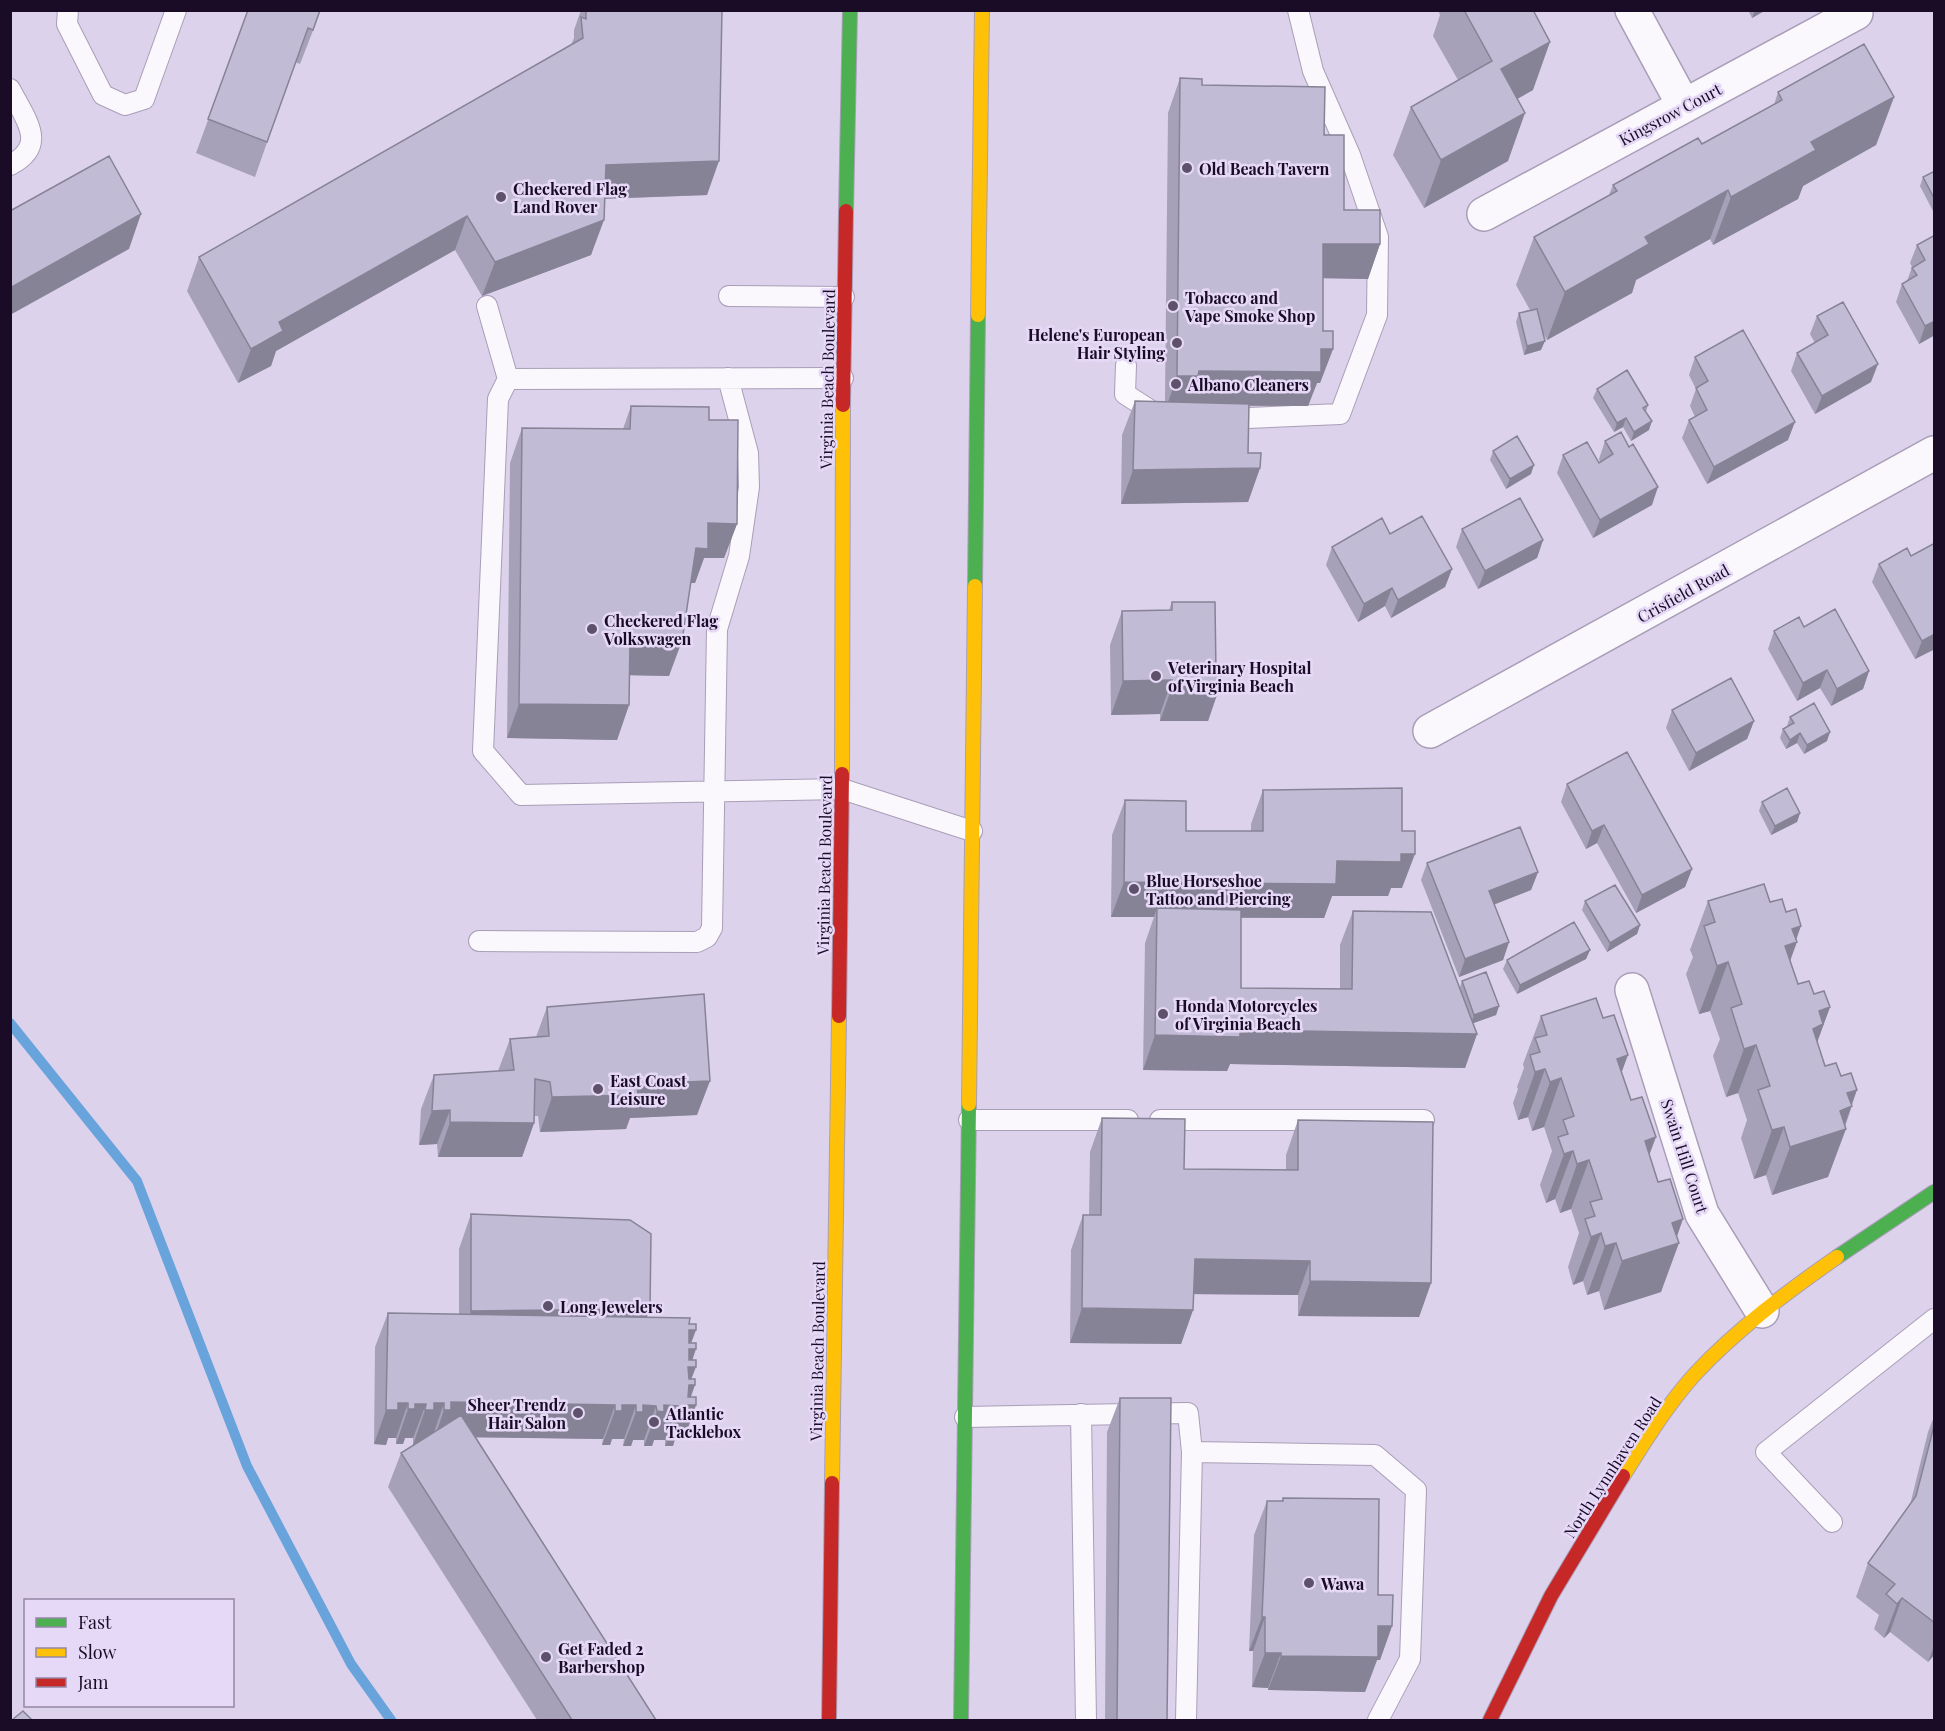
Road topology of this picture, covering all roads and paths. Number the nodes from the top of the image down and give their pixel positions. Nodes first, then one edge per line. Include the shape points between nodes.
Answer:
1 (68, 10) edge
2 (176, 10) edge
3 (850, 10) edge
4 (982, 10) edge
5 (1298, 10) edge
6 (1632, 10) edge
7 (1856, 13) dead end
8 (10, 89) edge
9 (1684, 106) junction
10 (10, 165) edge
11 (1484, 214) dead end
12 (729, 296) dead end
13 (844, 297) junction
14 (487, 306) dead end
15 (1126, 365) dead end
16 (728, 378) junction
17 (843, 378) junction
18 (508, 379) junction
19 (1178, 420) edge
20 (1201, 420) edge
21 (1935, 453) edge
22 (1430, 731) dead end
23 (842, 789) junction
24 (715, 791) junction
25 (972, 831) junction
26 (479, 940) dead end
27 (1632, 990) dead end
28 (969, 1120) junction
29 (1424, 1120) edge
30 (1933, 1198) edge
31 (1762, 1311) junction
32 (1935, 1319) edge
33 (1081, 1414) junction
34 (965, 1417) junction
35 (1192, 1452) junction
36 (1832, 1522) dead end
37 (829, 1720) edge
38 (961, 1720) edge
39 (1086, 1720) edge
40 (1186, 1720) edge
41 (1378, 1720) edge
42 (1491, 1720) edge

1 - 2 lane via 67,24 103,95 125,105 144,99
3 - 13 main road, Virginia Beach Boulevard
4 - 25 main road
5 - 20 lane via 1313,71 1350,155 1378,237 1377,315 1340,414
6 - 9 street
7 - 9 street, Kingsrow Court
8 - 10 lane via 33,134 25,157
9 - 11 street, Kingsrow Court
12 - 13 lane
13 - 17 main road, Virginia Beach Boulevard
14 - 18 lane
15 - 19 lane via 1125,394 1166,421
16 - 17 lane
16 - 18 lane
16 - 24 lane via 748,453 749,487 739,556 717,629
17 - 23 main road, Virginia Beach Boulevard
18 - 24 lane via 498,399 483,751 521,795
21 - 22 street, Crisfield Road
23 - 24 lane
23 - 25 lane
23 - 37 main road, Virginia Beach Boulevard
24 - 26 lane via 712,928 707,937 696,942
25 - 28 main road
27 - 31 street, Swain Hill Court via 1702,1214
28 - 29 lane
28 - 34 main road
30 - 31 main road, North Lynnhaven Road via 1831,1260
31 - 42 main road, North Lynnhaven Road via 1704,1365 1654,1428 1569,1564
32 - 36 lane via 1766,1452
33 - 34 lane
33 - 35 lane via 1188,1413
33 - 39 lane
34 - 38 main road
35 - 40 lane
35 - 41 lane via 1374,1455 1416,1490 1410,1659

